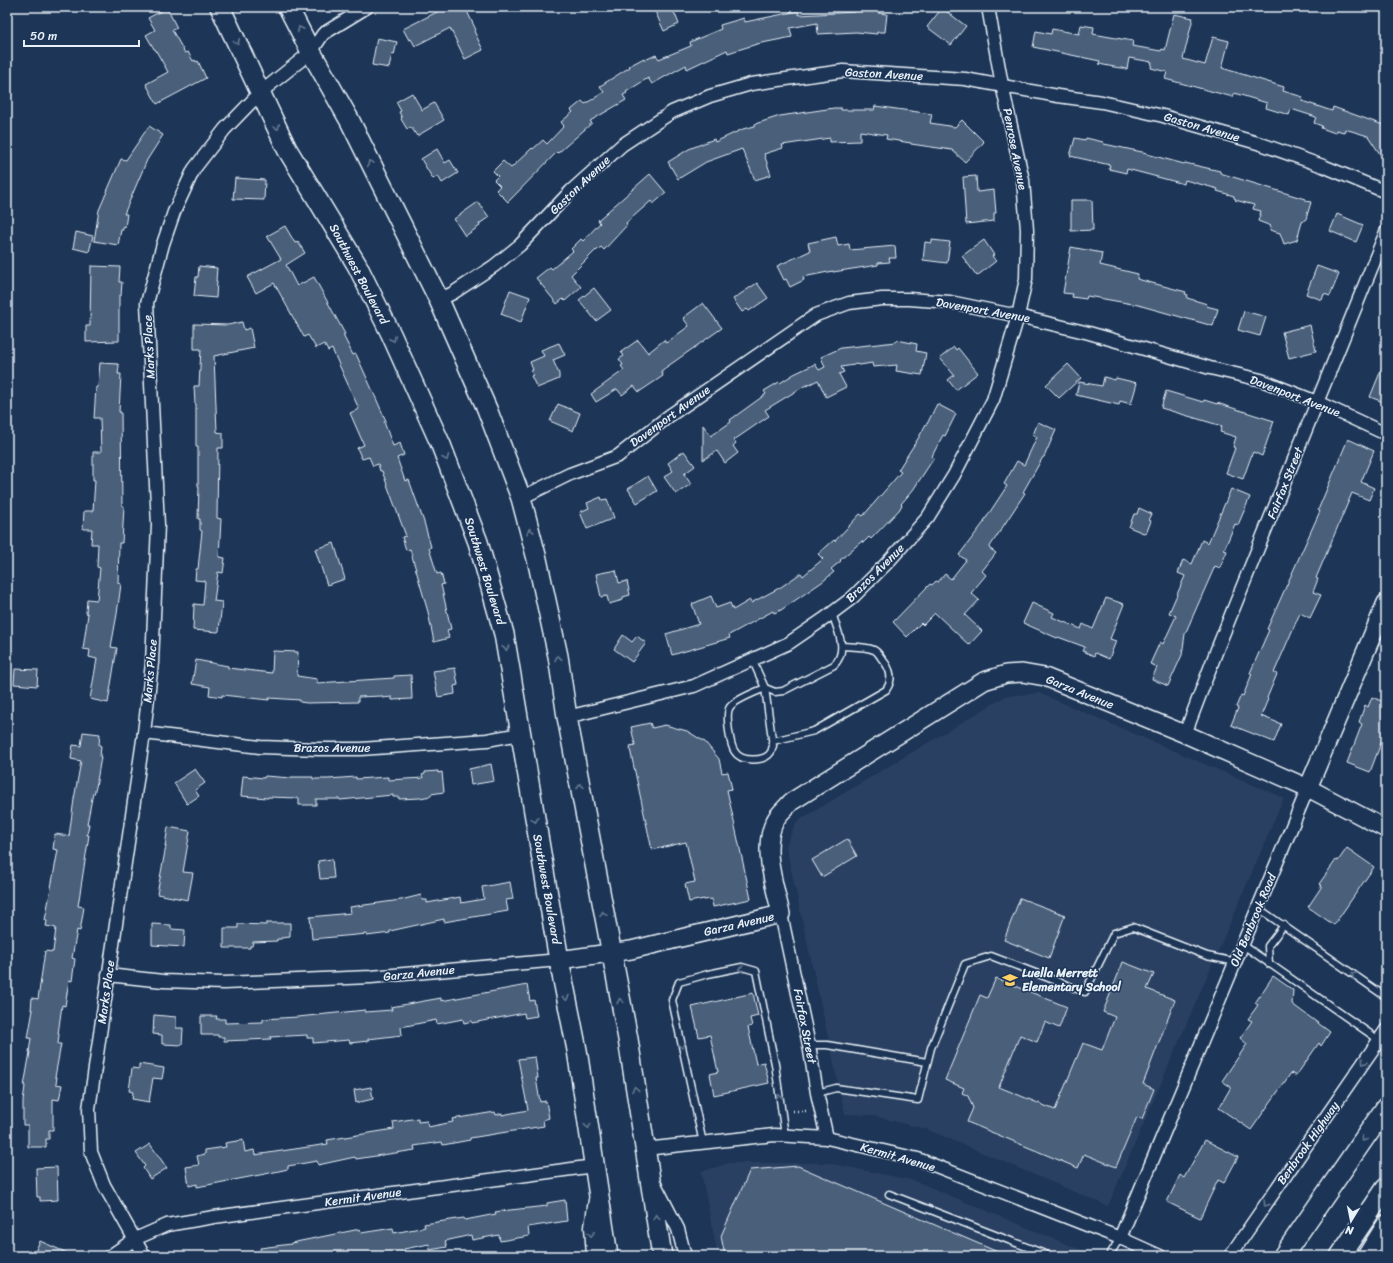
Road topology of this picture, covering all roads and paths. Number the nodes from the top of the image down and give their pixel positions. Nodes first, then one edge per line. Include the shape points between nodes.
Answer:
1 (220, 7) edge
2 (288, 7) edge
3 (368, 7) edge
4 (988, 7) edge
5 (311, 52) junction
6 (1002, 85) junction
7 (261, 92) junction
8 (1386, 192) edge
9 (1386, 232) edge
10 (439, 300) junction
11 (1018, 316) junction
12 (1317, 402) junction
13 (1386, 434) edge
14 (521, 498) junction
15 (1386, 602) edge
16 (832, 613) junction
17 (842, 646) junction
18 (752, 659) junction
19 (766, 688) junction
20 (567, 717) junction
21 (144, 733) junction
22 (520, 734) junction
23 (1185, 734) junction
24 (772, 741) junction
25 (1308, 788) junction
26 (1386, 829) edge
27 (1258, 908) junction
28 (781, 914) junction
29 (1284, 925) junction
30 (1243, 945) junction
31 (610, 953) junction
32 (559, 960) junction
33 (1236, 962) junction
34 (1269, 964) junction
35 (108, 975) junction
36 (1386, 997) edge
37 (1382, 1035) edge
38 (809, 1045) junction
39 (927, 1062) junction
40 (817, 1093) junction
41 (1386, 1107) edge
42 (793, 1111) dead end
43 (807, 1111) dead end
44 (785, 1136) junction
45 (827, 1138) junction
46 (703, 1143) junction
47 (645, 1149) junction
48 (594, 1166) junction
49 (648, 1171) junction
50 (597, 1185) junction
51 (1386, 1188) edge
52 (889, 1194) dead end
53 (1386, 1224) edge
54 (1120, 1238) junction
55 (135, 1239) junction
56 (110, 1256) edge
57 (144, 1256) edge
58 (593, 1256) edge
59 (608, 1256) edge
60 (662, 1256) edge
61 (685, 1256) edge
62 (1050, 1256) edge
63 (1109, 1256) edge
64 (1160, 1256) edge
65 (1230, 1256) edge
66 (1283, 1256) edge
67 (1340, 1256) edge
68 (1366, 1256) edge

1 -> 7 main road, Southwest Boulevard
5 -> 2 main road
3 - 5 street, Marks Place via 323,34
4 - 6 street, Penrose Avenue
5 - 7 street, Marks Place
10 -> 5 main road via 350,121
6 - 8 street, Gaston Avenue via 1102,102 1163,116 1261,144
6 - 10 street, Gaston Avenue via 965,79 843,71 751,84 710,96 672,112 622,145 571,191 520,245 494,266
6 - 11 street, Penrose Avenue via 1023,180 1027,230 1026,279
7 - 21 street, Marks Place via 225,129 194,169 174,212 147,303 158,525 152,663
7 -> 22 main road, Southwest Boulevard via 287,149 356,265 442,445 478,542 504,634
9 - 12 street, Fairfax Street
10 - 14 main road via 487,410
11 - 12 street, Davenport Avenue via 1261,380
11 - 14 street, Davenport Avenue via 950,302 909,299 849,303 816,315 669,416 618,456 570,474
11 - 16 street, Brazos Avenue via 992,400 954,475 928,517 852,598
12 - 13 street, Davenport Avenue
12 - 23 street, Fairfax Street
20 -> 14 main road via 558,656
15 - 25 street, Old Benbrook Road via 1378,627
16 - 17 lane
16 - 18 street, Brazos Avenue via 789,643
17 - 19 lane via 840,660 834,665 783,691 775,692
17 - 24 lane via 875,650 889,667 891,678 886,690 814,732
18 - 19 lane
18 - 20 street, Brazos Avenue via 694,686
19 - 24 lane
19 - 24 lane via 729,708 728,726 734,752 746,759 765,757 771,752
31 -> 20 main road
21 - 22 street, Brazos Avenue via 260,747 307,749 361,749 487,740
21 - 35 street, Marks Place
22 -> 32 main road, Southwest Boulevard
23 - 25 street, Garza Avenue
23 - 28 street, Garza Avenue via 1045,677 1022,673 1006,674 984,681 791,802 775,820 769,836 769,857
25 - 26 street, Garza Avenue
25 - 27 street, Old Benbrook Road
27 - 29 lane
27 - 30 street, Old Benbrook Road
28 - 31 street, Garza Avenue
28 - 38 street, Fairfax Street
29 - 34 lane via 1268,946
36 -> 29 lane
30 - 33 street, Old Benbrook Road
30 - 34 lane
31 - 32 street, Garza Avenue
47 -> 31 main road via 628,1039
32 - 35 street, Garza Avenue via 371,978 224,983 163,981
32 -> 48 main road, Southwest Boulevard
33 - 39 lane via 1207,956 1133,928 1114,933 1085,992 991,956 964,964
33 - 54 street, Old Benbrook Road
34 - 37 lane
35 - 55 street, Marks Place via 89,1109 91,1152 104,1185
37 -> 65 street, Benbrook Highway
38 - 39 lane via 827,1045
38 - 40 street, Fairfax Street
39 - 40 lane via 918,1100 836,1088
40 - 45 street, Fairfax Street
41 -> 66 main road
42 - 43 path
44 - 45 street, Kermit Avenue
44 - 46 street, Kermit Avenue
44 -> 46 lane via 775,1064 756,971 742,967 679,982 672,1000
45 - 54 street, Kermit Avenue via 918,1160
46 - 47 street, Kermit Avenue
47 - 49 main road
48 - 50 main road, Southwest Boulevard
48 - 55 street, Kermit Avenue via 214,1217 167,1225
60 -> 49 main road
49 - 61 street via 678,1229
50 -> 58 street, Southwest Boulevard via 591,1228
50 - 59 main road, Southwest Boulevard
51 - 67 main road
52 - 62 lane
53 - 68 street
54 - 63 lane
54 - 64 street, Kermit Avenue
55 - 56 street
55 - 57 street, Marks Place

